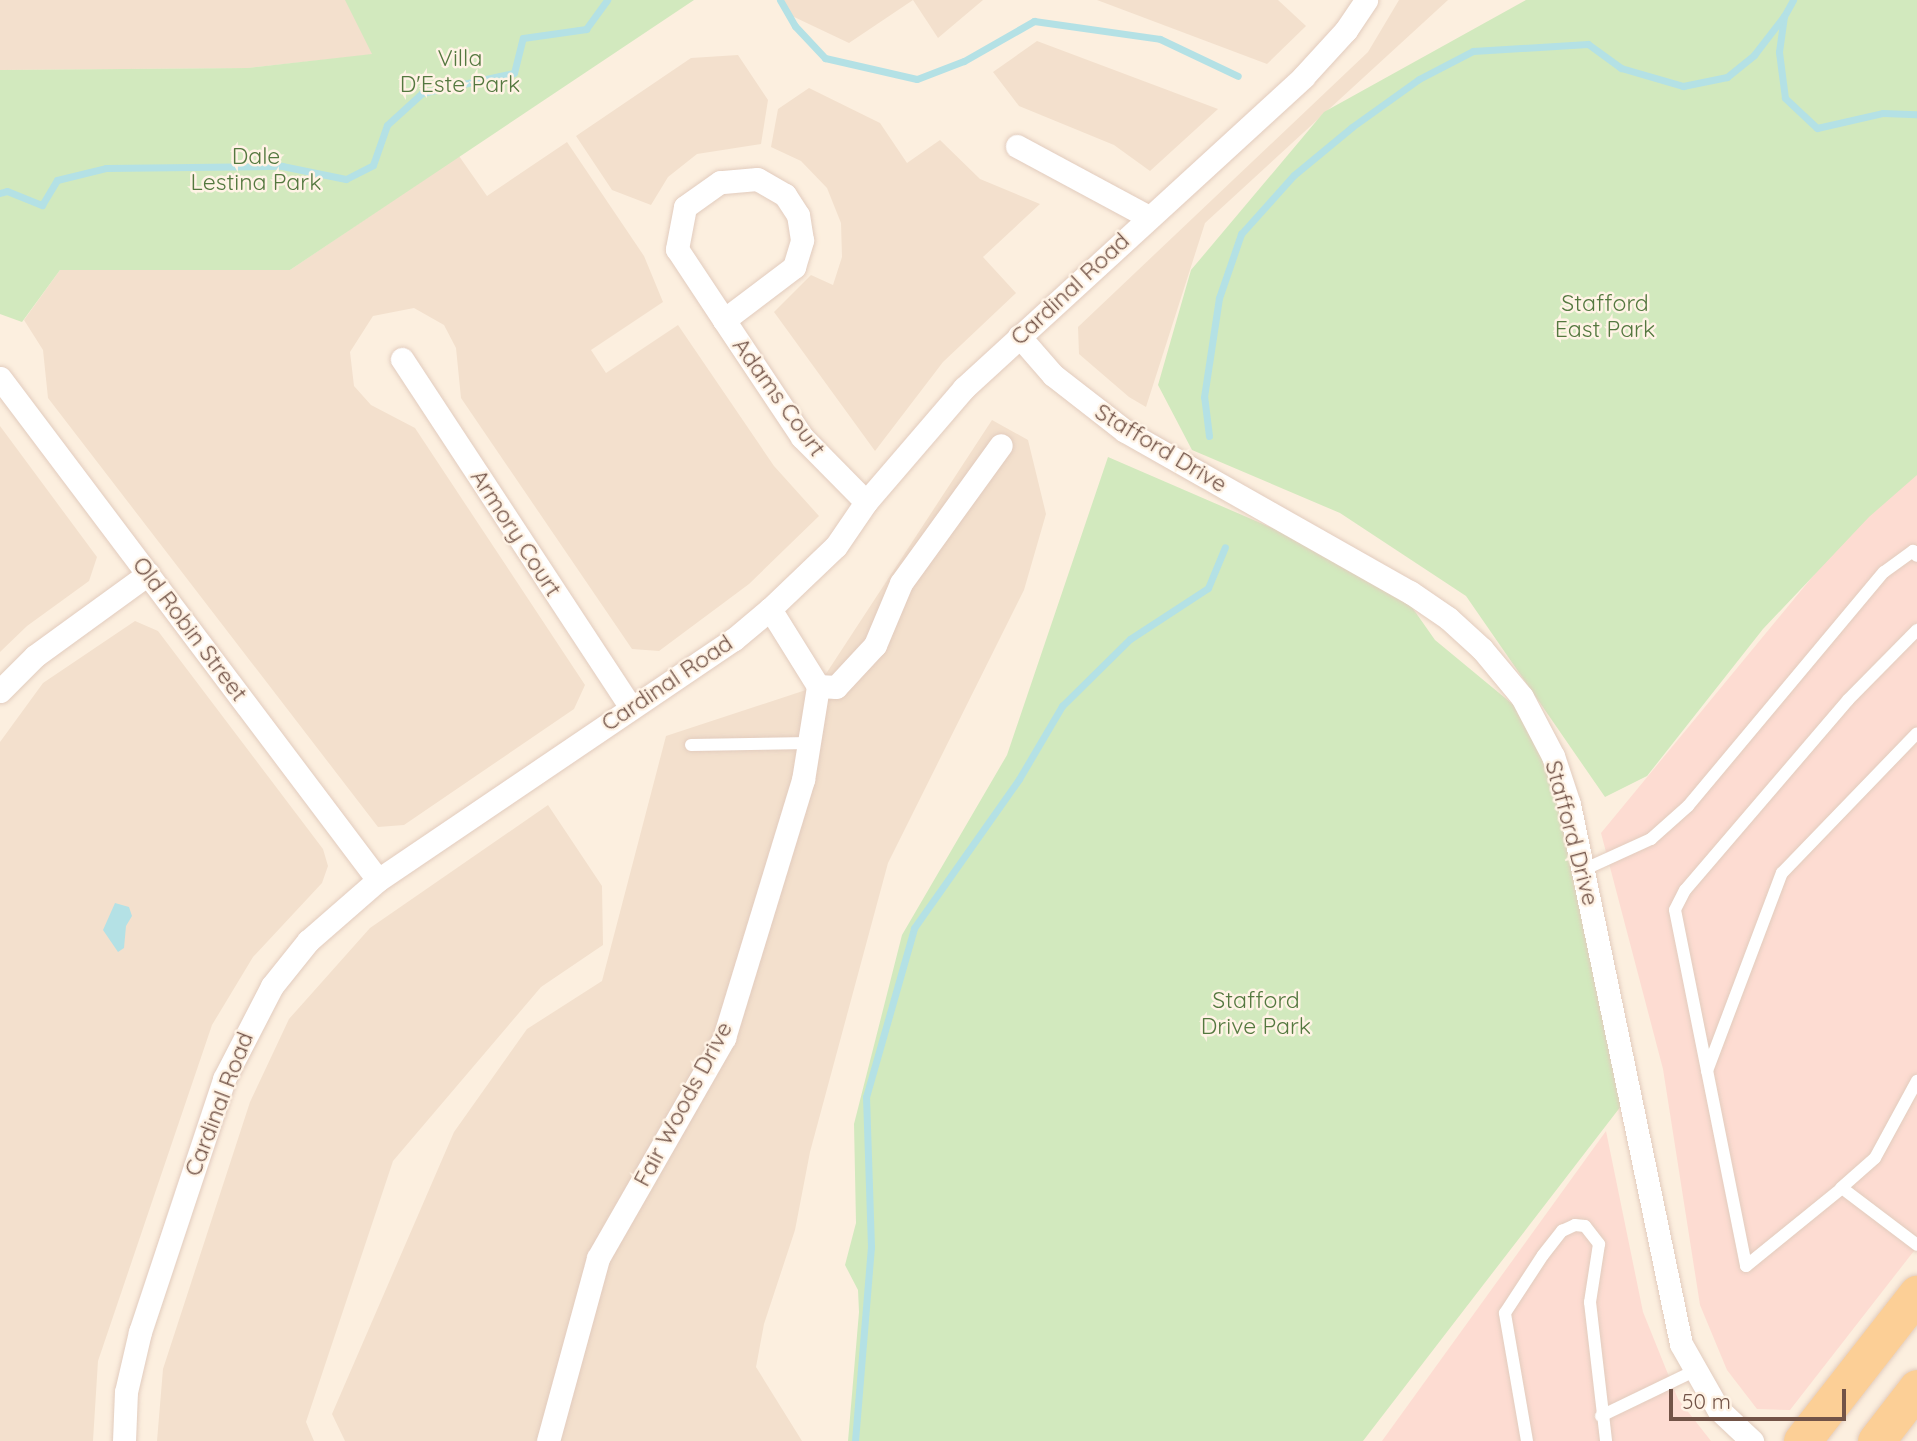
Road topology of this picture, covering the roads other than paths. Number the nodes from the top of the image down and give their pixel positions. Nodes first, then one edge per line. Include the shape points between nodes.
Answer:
1 (1366, 0) edge
2 (1017, 146) dead end
3 (1149, 217) junction
4 (724, 320) junction
5 (1019, 336) junction
6 (402, 359) dead end
7 (0, 378) edge
8 (1001, 445) dead end
9 (866, 502) junction
10 (1917, 556) edge
11 (148, 574) junction
12 (770, 609) junction
13 (1917, 631) edge
14 (818, 686) junction
15 (0, 691) edge
16 (630, 706) junction
17 (1917, 733) edge
18 (809, 743) junction
19 (691, 745) dead end
20 (1583, 870) junction
21 (378, 880) junction
22 (1707, 1071) junction
23 (1917, 1081) edge
24 (1841, 1188) junction
25 (1917, 1245) edge
26 (1917, 1294) edge
27 (1694, 1371) junction
28 (1917, 1388) edge
29 (1601, 1416) junction
30 (124, 1441) edge
31 (548, 1441) edge
32 (1527, 1441) edge
33 (1606, 1441) edge
34 (1752, 1441) edge
35 (1802, 1441) edge
36 (1876, 1441) edge

1 - 3 street, Cardinal Road via 1304,77
2 - 3 street
3 - 5 street, Cardinal Road
4 - 4 street, Adams Court via 677,250 685,207 720,182 757,179 785,195 797,215 802,240 794,267
4 - 9 street, Adams Court via 802,437
5 - 9 street, Cardinal Road via 964,388
5 - 20 street, Stafford Drive via 1053,374 1125,431 1410,592 1482,649 1522,697 1553,756
6 - 16 street, Armory Court
7 - 11 street, Old Robin Street
8 - 14 street via 901,583 875,645 836,687
9 - 12 street, Cardinal Road via 836,546
10 - 20 lane via 1913,551 1884,572 1688,806 1651,839
11 - 15 street via 34,656
11 - 21 street, Old Robin Street
12 - 14 street
12 - 16 street, Cardinal Road via 733,639
13 - 22 lane via 1839,711 1685,890 1675,910
14 - 18 street, Fair Woods Drive
16 - 21 street, Cardinal Road
17 - 22 lane via 1797,852 1782,873
18 - 19 lane
18 - 31 street, Fair Woods Drive via 803,780 724,1038 598,1258
20 - 27 street, Stafford Drive via 1674,1320
21 - 30 street, Cardinal Road via 308,941 272,986 245,1032 202,1142 140,1332 126,1392
22 - 24 lane via 1746,1266
23 - 24 lane via 1875,1158
24 - 25 lane
26 - 35 main road
27 - 29 lane
27 - 34 street, Stafford Drive via 1718,1409
28 - 36 main road
29 - 32 lane via 1590,1302 1599,1244 1585,1226 1575,1225 1562,1231 1505,1313
29 - 33 lane

